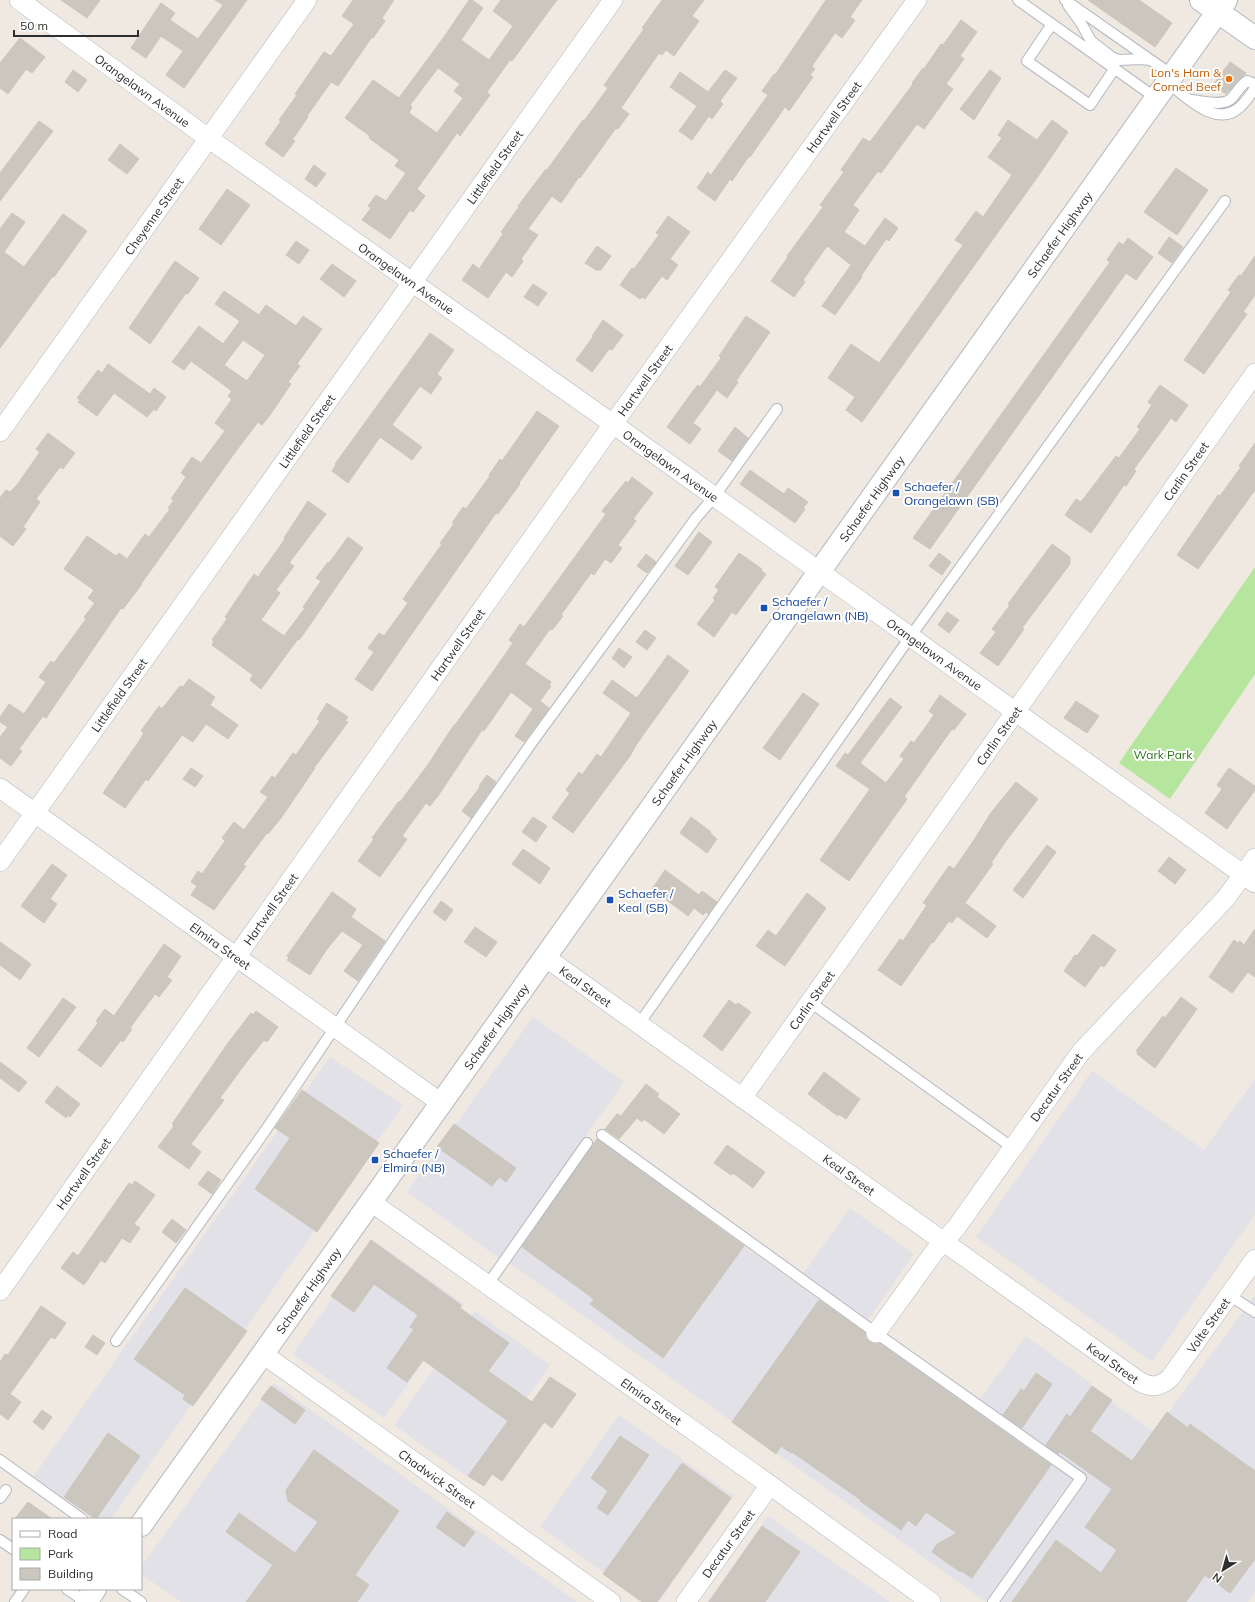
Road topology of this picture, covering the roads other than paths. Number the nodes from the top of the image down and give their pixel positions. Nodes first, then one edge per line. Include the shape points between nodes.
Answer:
1 (19, 0) edge
2 (307, 0) edge
3 (613, 0) edge
4 (917, 0) edge
5 (1018, 0) edge
6 (1065, 0) edge
7 (1215, 4) edge
8 (1052, 24) junction
9 (1255, 38) edge
10 (1151, 60) junction
11 (1115, 68) junction
12 (1255, 84) edge
13 (1165, 85) junction
14 (1255, 88) edge
15 (1192, 100) junction
16 (208, 138) junction
17 (1225, 201) dead end
18 (412, 282) junction
19 (1255, 373) edge
20 (777, 409) dead end
21 (613, 424) junction
22 (0, 432) edge
23 (714, 497) junction
24 (819, 572) junction
25 (910, 637) junction
26 (1016, 712) junction
27 (0, 788) edge
28 (35, 813) junction
29 (1255, 858) edge
30 (0, 862) edge
31 (1249, 879) edge
32 (545, 956) junction
33 (237, 958) junction
34 (810, 1002) junction
35 (639, 1024) junction
36 (335, 1028) junction
37 (742, 1098) junction
38 (441, 1103) junction
39 (602, 1134) dead end
40 (587, 1143) dead end
41 (1014, 1148) junction
42 (371, 1202) junction
43 (944, 1242) junction
44 (1255, 1259) edge
45 (488, 1284) junction
46 (0, 1291) edge
47 (1230, 1295) junction
48 (1255, 1312) edge
49 (876, 1333) junction
50 (116, 1341) dead end
51 (263, 1354) junction
52 (1156, 1386) joint
53 (0, 1460) edge
54 (770, 1485) junction
55 (81, 1518) edge
56 (142, 1524) edge
57 (0, 1540) edge
58 (12, 1548) edge
59 (23, 1590) edge
60 (68, 1590) edge
61 (95, 1590) edge
62 (123, 1590) edge
63 (15, 1602) edge
64 (86, 1602) edge
65 (141, 1602) edge
66 (611, 1602) edge
67 (686, 1602) edge
68 (931, 1602) edge
69 (992, 1602) edge

1 - 16 street, Orangelawn Avenue
2 - 16 street, Cheyenne Street
3 - 18 street, Littlefield Street
4 - 21 street, Hartwell Street
5 - 8 lane
6 - 10 lane
6 - 10 lane via 1091,41 1103,51 1119,60
7 - 9 main road
7 - 13 main road, Schaefer Highway
8 - 11 lane
8 - 11 lane via 1027,61 1090,104
10 - 13 lane
11 - 13 lane
12 - 15 lane via 1247,81 1226,102
13 - 15 lane
13 - 24 main road, Schaefer Highway
14 - 15 lane via 1242,106 1220,116 1208,112
16 - 18 street, Orangelawn Avenue
16 - 22 street, Cheyenne Street
17 - 25 lane
18 - 21 street, Orangelawn Avenue
18 - 28 street, Littlefield Street
19 - 26 street, Carlin Street
20 - 23 lane
21 - 23 street, Orangelawn Avenue
21 - 33 street, Hartwell Street
23 - 24 street, Orangelawn Avenue
23 - 36 lane via 533,741
24 - 25 street, Orangelawn Avenue
24 - 32 main road, Schaefer Highway
25 - 26 street, Orangelawn Avenue
25 - 35 lane
26 - 31 street, Orangelawn Avenue
26 - 34 street, Carlin Street
27 - 28 street, Elmira Street
28 - 30 street, Littlefield Street
28 - 33 street, Elmira Street
29 - 31 street, Decatur Street
31 - 41 street, Decatur Street via 1226,898 1082,1052
32 - 35 street, Keal Street
32 - 38 main road, Schaefer Highway
33 - 36 street, Elmira Street
33 - 46 street, Hartwell Street
34 - 37 street, Carlin Street
34 - 41 lane
35 - 37 street, Keal Street
36 - 38 street, Elmira Street
36 - 50 lane
37 - 43 street, Keal Street
38 - 42 main road, Schaefer Highway
39 - 49 lane
40 - 45 lane
41 - 43 street, Decatur Street
42 - 45 street, Elmira Street
42 - 51 main road, Schaefer Highway
43 - 49 street, Decatur Street
43 - 52 street, Keal Street via 1140,1382
44 - 47 street, Volte Street
45 - 54 street, Elmira Street
47 - 48 lane
47 - 52 street, Volte Street via 1170,1378 1164,1384
49 - 69 lane via 1080,1478
51 - 56 main road, Schaefer Highway
51 - 66 street, Chadwick Street
53 - 55 lane
54 - 67 street, Decatur Street
54 - 68 street, Elmira Street
57 - 58 lane
59 - 63 lane
60 - 64 lane
61 - 64 main road
62 - 65 lane

